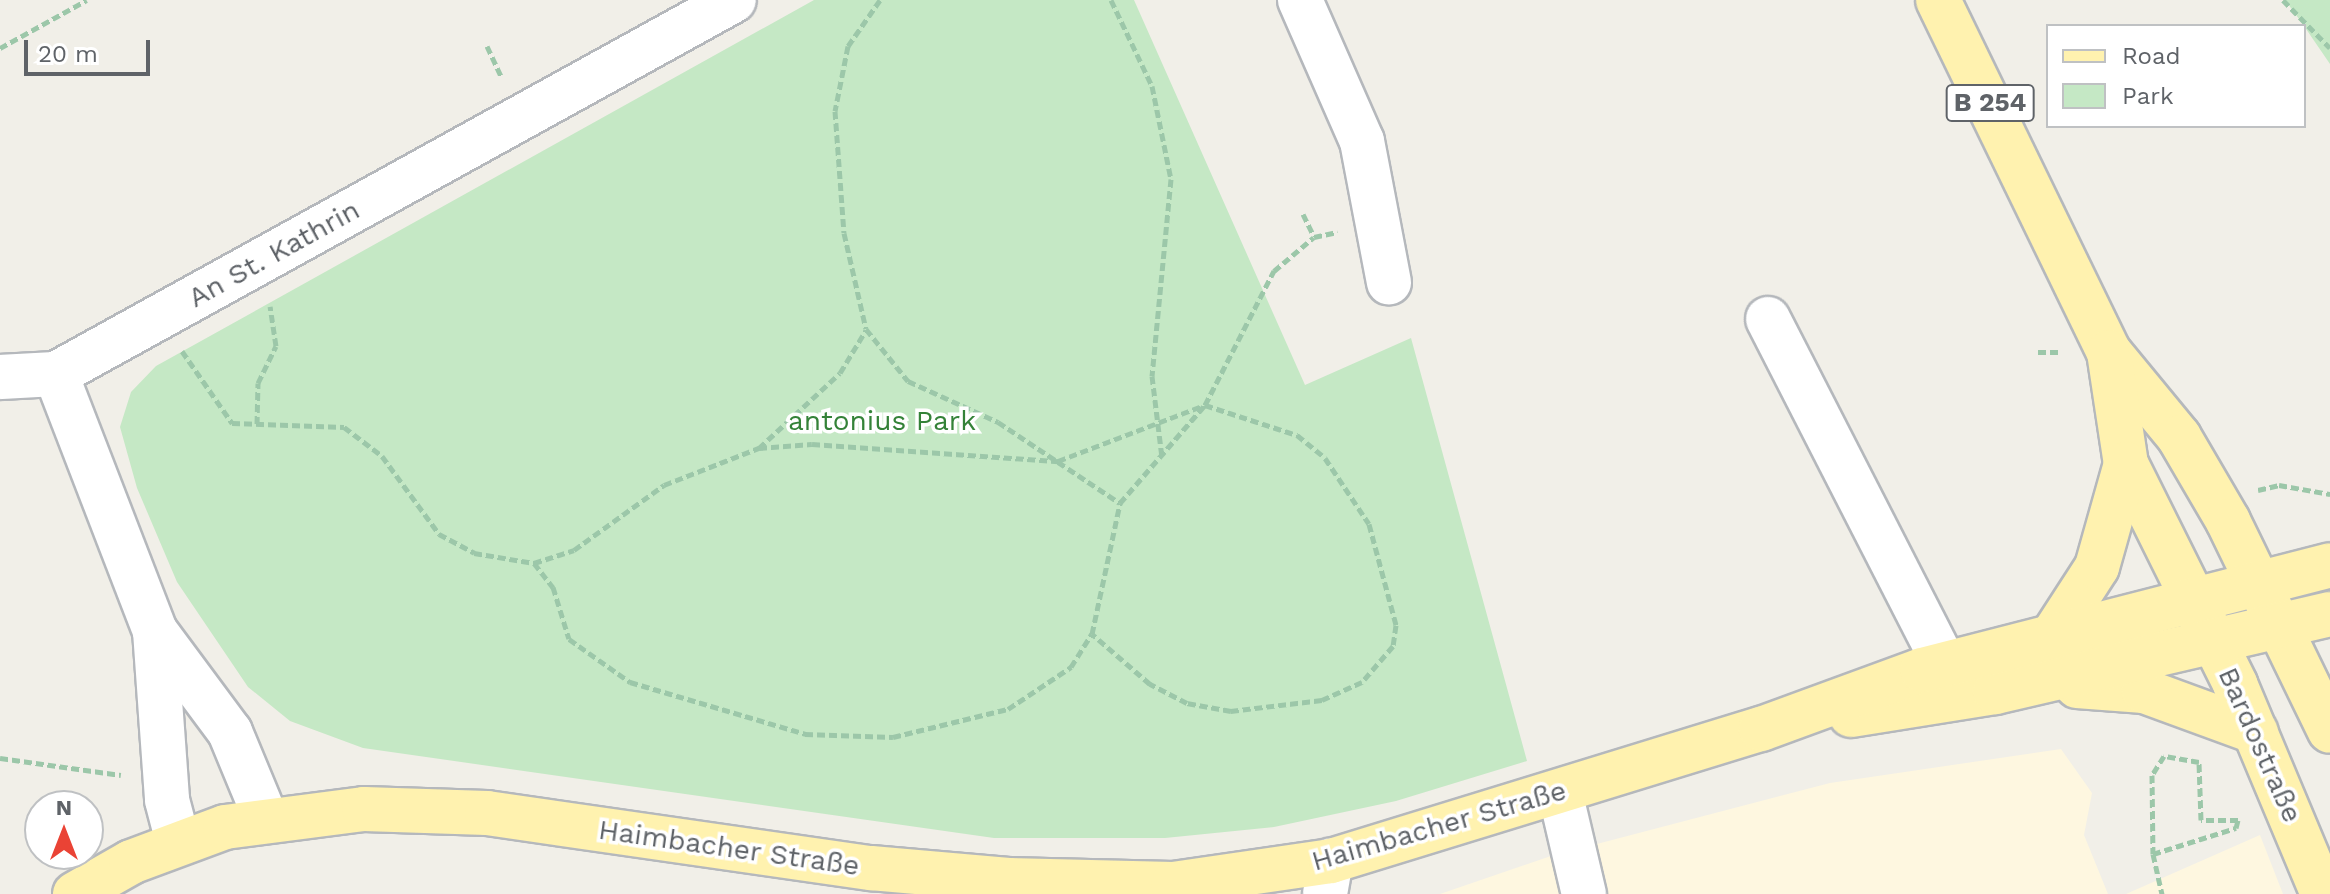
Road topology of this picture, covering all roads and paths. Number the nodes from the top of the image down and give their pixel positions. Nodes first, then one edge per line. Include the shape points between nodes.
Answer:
1 (87, 0) edge
2 (734, 0) edge
3 (880, 0) edge
4 (1111, 0) edge
5 (1300, 0) edge
6 (1938, 0) edge
7 (2283, 0) edge
8 (487, 46) dead end
9 (0, 48) edge
10 (2330, 48) edge
11 (505, 86) dead end
12 (1303, 214) dead end
13 (1378, 225) junction
14 (1314, 237) junction
15 (1389, 282) dead end
16 (268, 302) dead end
17 (1768, 319) dead end
18 (866, 329) junction
19 (182, 350) dead end
20 (2109, 352) junction
21 (56, 374) junction
22 (0, 377) edge
23 (1205, 405) junction
24 (257, 424) junction
25 (1158, 424) junction
26 (759, 448) junction
27 (1162, 457) junction
28 (1058, 461) junction
29 (2126, 464) junction
30 (2258, 489) dead end
31 (2330, 494) edge
32 (1120, 503) junction
33 (534, 563) junction
34 (2330, 565) edge
35 (2262, 582) junction
36 (2191, 598) junction
37 (2330, 614) edge
38 (2283, 625) junction
39 (155, 631) junction
40 (2055, 632) junction
41 (1092, 634) junction
42 (2213, 641) junction
43 (1944, 663) junction
44 (2034, 684) junction
45 (1761, 729) junction
46 (2330, 731) edge
47 (2256, 732) junction
48 (0, 758) edge
49 (122, 775) dead end
50 (1560, 792) junction
51 (266, 819) junction
52 (178, 842) junction
53 (2153, 854) junction
54 (1328, 878) edge
55 (75, 894) edge
56 (1584, 894) edge
57 (2162, 894) edge
58 (2323, 894) edge

1 - 9 path
2 - 21 street, An St. Kathrin
3 - 18 path via 848,46 835,111 844,233
4 - 25 path via 1152,86 1171,179 1152,376
5 - 13 street via 1362,141
6 - 20 main road, B 254
7 - 10 path
8 - 11 path
12 - 14 path
13 - 14 path
13 - 15 street
14 - 23 path via 1274,271
16 - 24 path via 276,346 258,383
17 - 43 street
18 - 26 path via 840,373
18 - 28 path via 908,381 998,422
19 - 24 path via 223,417
20 - 29 main road, B 254
20 - 35 main road via 2179,437
21 - 22 street
21 - 39 street
23 - 25 path
23 - 27 path
23 - 41 path via 1297,435 1325,458 1369,524 1384,564 1393,646 1362,682 1322,700 1231,711 1187,703 1150,684
24 - 33 path via 300,420 344,427 382,456 439,534 474,553
25 - 27 path
25 - 28 path
26 - 28 path via 812,444
26 - 33 path via 664,485 574,550
27 - 32 path
28 - 32 path
29 - 36 main road, B 254
29 - 40 main road via 2097,567
30 - 31 path via 2279,485
32 - 41 path
33 - 41 path via 553,587 569,639 607,670 673,701 828,738 893,737 1008,709 1062,675
34 - 35 main road, Haimbacher Straße
35 - 36 main road, Haimbacher Straße
35 - 38 main road
36 - 40 main road, Haimbacher Straße
36 - 42 main road, B 254
37 - 38 main road, Haimbacher Straße
38 - 42 main road, Haimbacher Straße
38 - 46 main road
39 - 51 street via 230,732
39 - 52 street via 167,800
40 - 43 main road, Haimbacher Straße
42 - 44 main road, Haimbacher Straße
42 - 47 main road, Bardostraße / B 254
43 - 45 main road, Haimbacher Straße via 1844,693
44 - 45 main road, Haimbacher Straße
44 - 47 main road via 2144,691
45 - 50 main road, Haimbacher Straße
47 - 58 main road, Bardostraße / B 254
48 - 49 path
50 - 54 main road, Haimbacher Straße
50 - 56 street
51 - 52 main road, Haimbacher Straße
51 - 54 main road, Haimbacher Straße via 364,809 487,813 871,868 1090,885
52 - 55 main road, Haimbacher Straße
53 - 53 path via 2149,792 2157,763 2164,756 2199,762 2201,820 2238,820 2236,828
53 - 57 path

